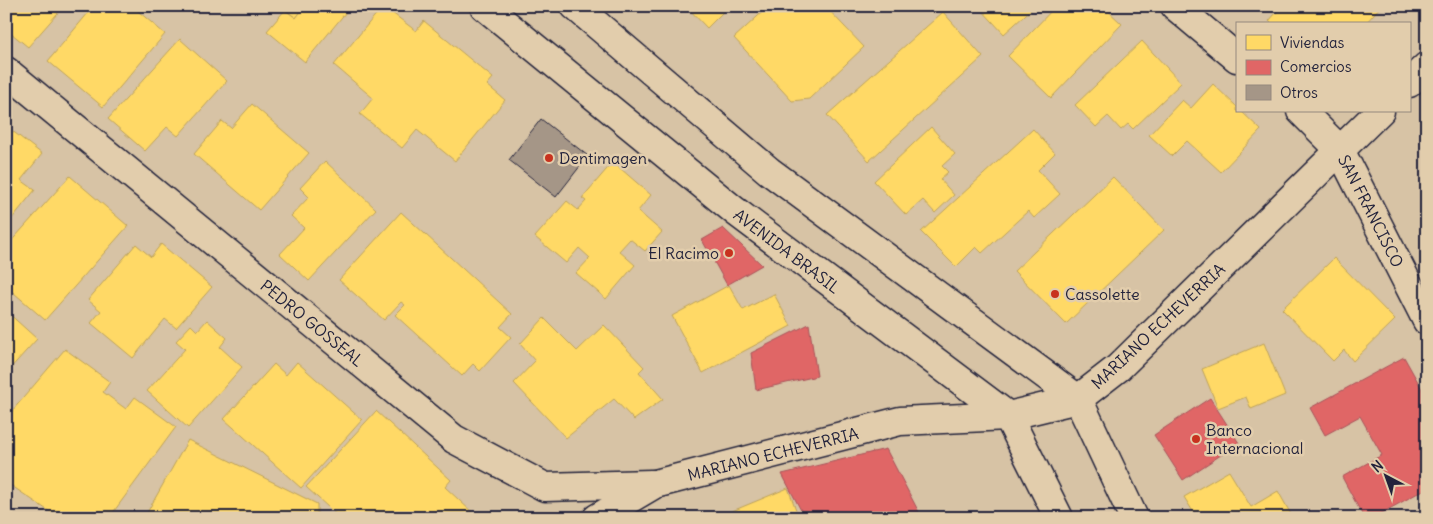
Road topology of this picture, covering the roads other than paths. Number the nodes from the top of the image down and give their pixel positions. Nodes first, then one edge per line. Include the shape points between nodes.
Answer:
1 (484, 6) edge
2 (575, 6) edge
3 (1175, 6) edge
4 (1236, 57) edge
5 (1427, 66) edge
6 (6, 71) edge
7 (1410, 82) edge
8 (1301, 112) edge
9 (1379, 112) edge
10 (1340, 150) junction
11 (1427, 321) edge
12 (1078, 399) junction
13 (1008, 416) junction
14 (655, 484) junction
15 (597, 518) edge
16 (1059, 518) edge
17 (1134, 518) edge

1 - 13 street, AVENIDA BRASIL via 735,211
2 - 12 street via 768,171
3 - 4 street
5 - 7 street
6 - 14 street, PEDRO GOSSEAL via 454,439 545,487
8 - 10 street, SAN FRANCISCO
9 - 10 street, MARIANO ECHEVERRIA
10 - 11 street, SAN FRANCISCO
10 - 12 street, MARIANO ECHEVERRIA via 1118,368
12 - 13 street, MARIANO ECHEVERRIA
12 - 17 street
13 - 14 street, MARIANO ECHEVERRIA via 900,421
13 - 16 street, AVENIDA BRASIL
14 - 15 street, MARIANO ECHEVERRIA

